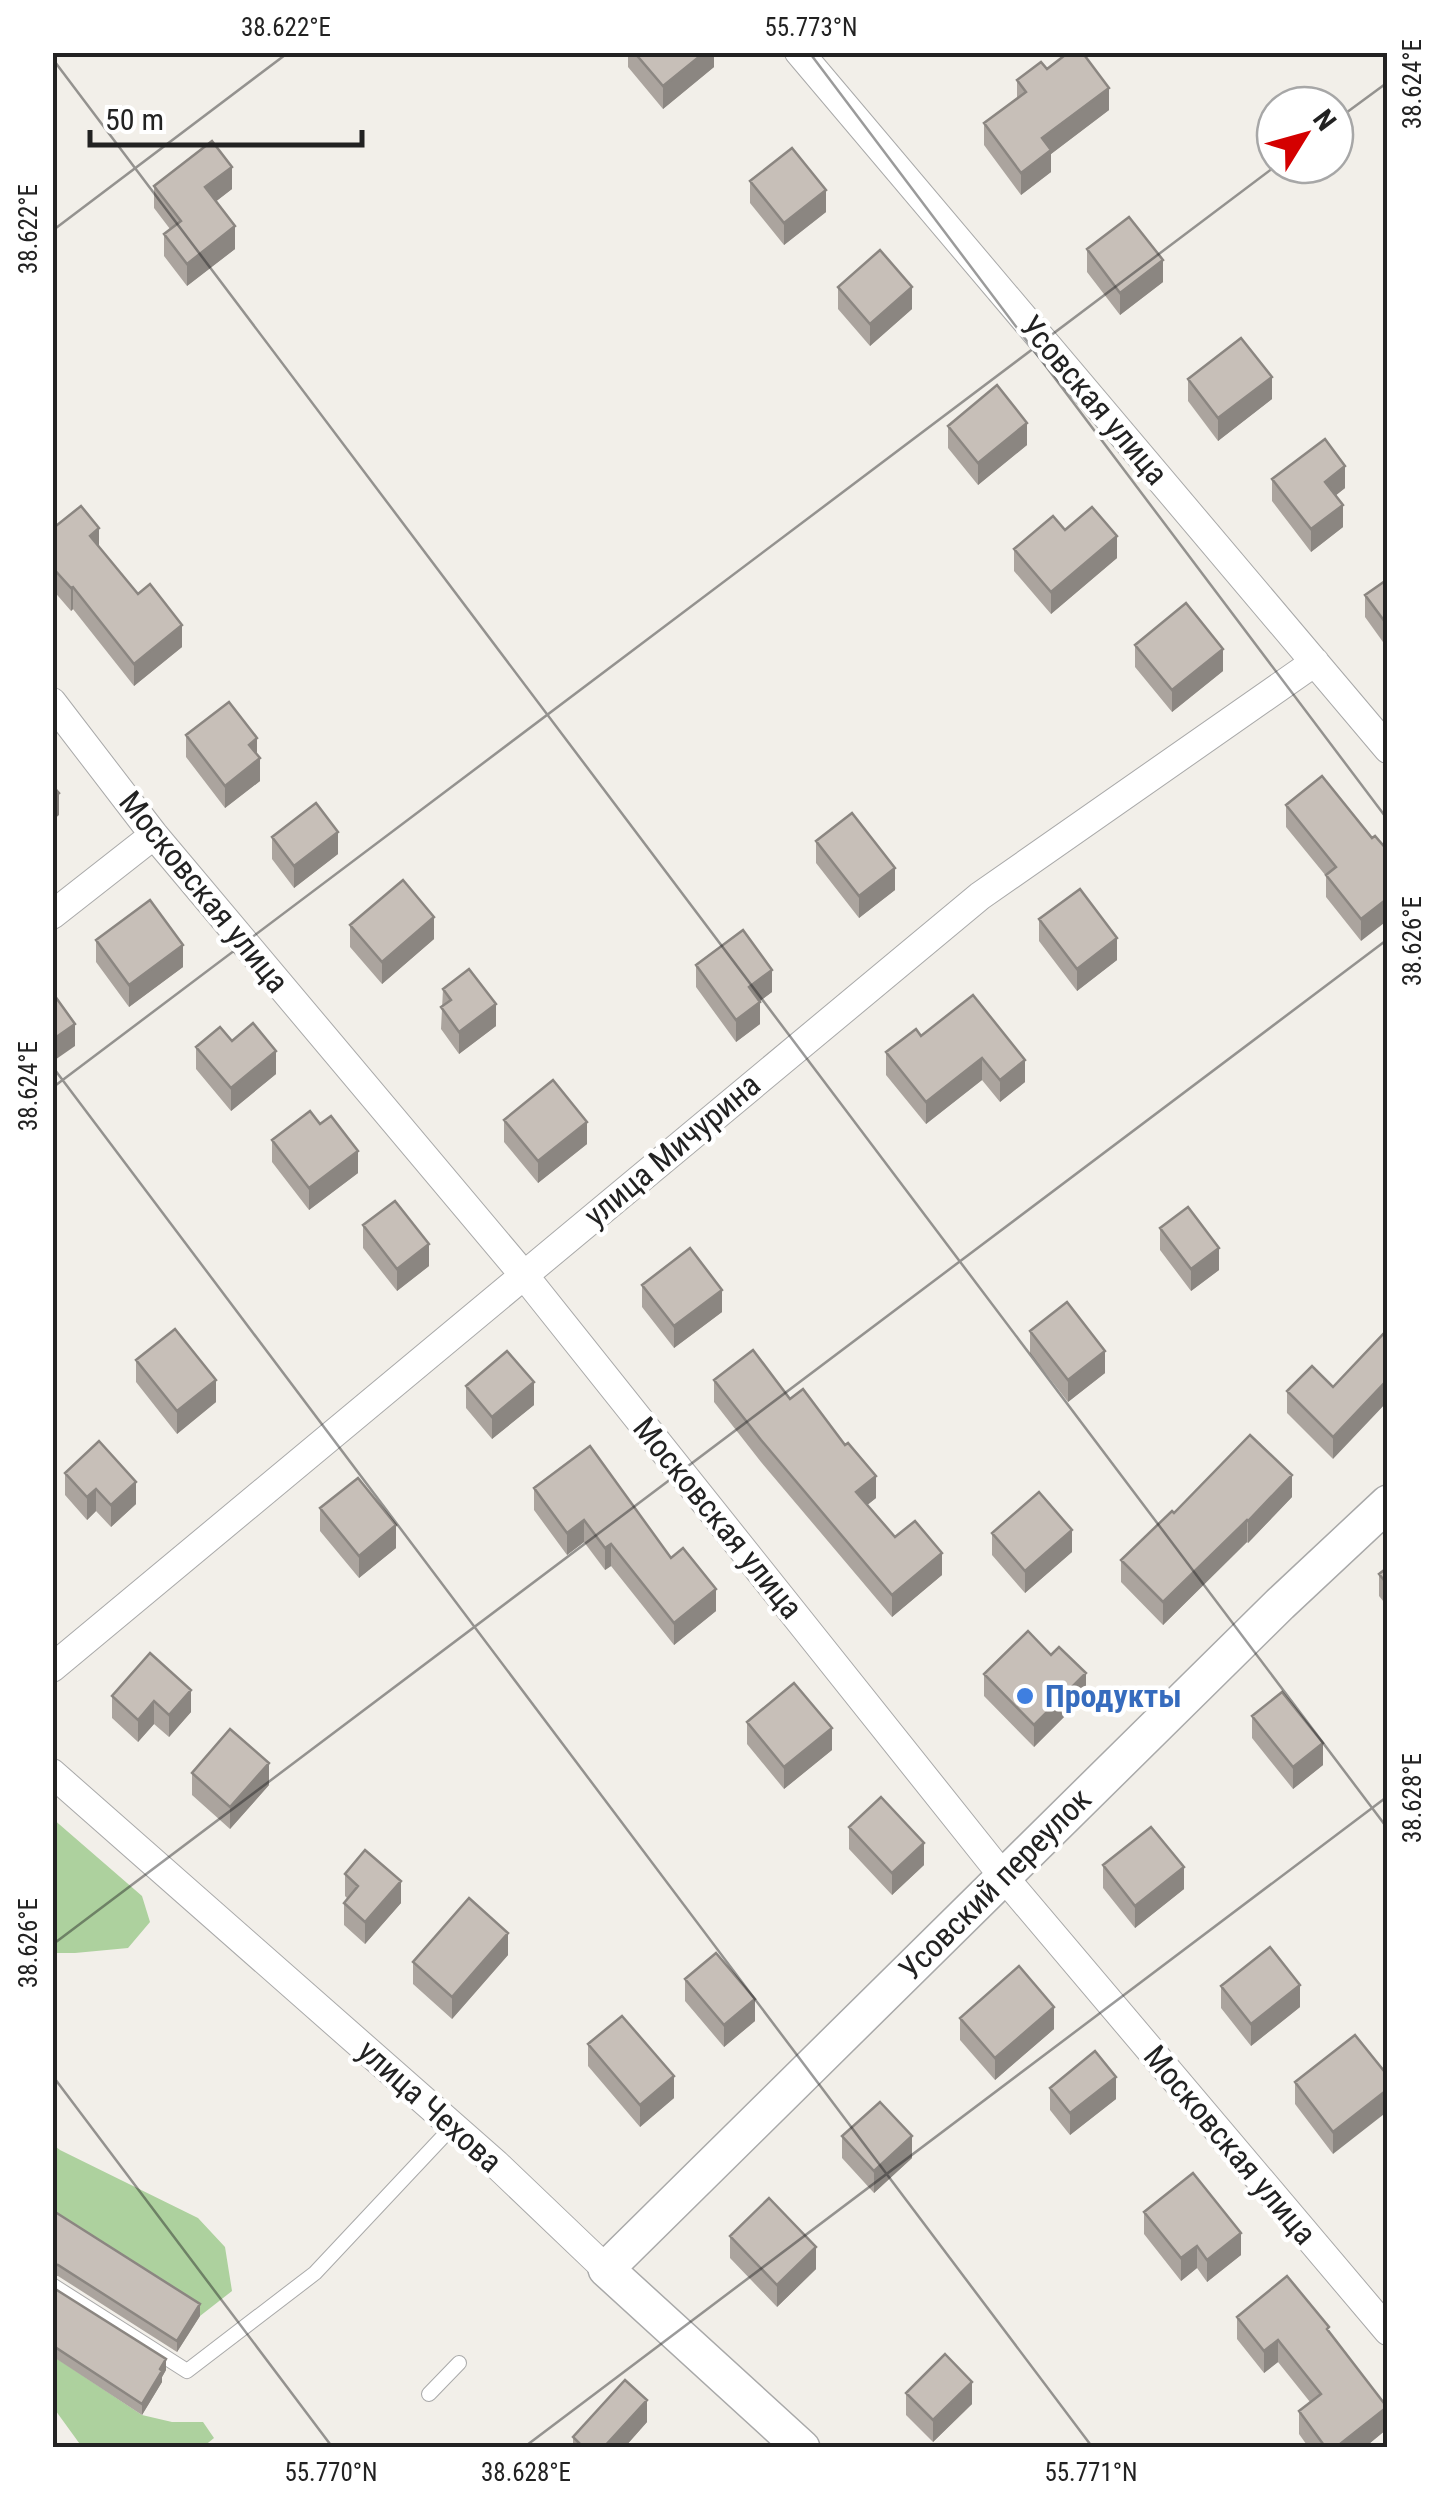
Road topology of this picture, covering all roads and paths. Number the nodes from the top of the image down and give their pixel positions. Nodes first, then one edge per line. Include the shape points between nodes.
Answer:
1 (799, 52) edge
2 (1315, 662) junction
3 (52, 702) edge
4 (1388, 749) edge
5 (154, 836) junction
6 (52, 916) edge
7 (523, 1274) junction
8 (1388, 1503) edge
9 (52, 1668) edge
10 (52, 1773) edge
11 (1003, 1876) junction
12 (453, 2126) junction
13 (606, 2269) junction
14 (52, 2285) edge
15 (1388, 2331) edge
16 (459, 2363) dead end
17 (429, 2394) dead end
18 (802, 2448) edge

1 - 2 street, Усовская улица
2 - 4 street, Усовская улица
2 - 7 street, улица Мичурина via 980,896
3 - 5 street, Московская улица
5 - 6 street
5 - 7 street, Московская улица
7 - 9 street, улица Мичурина
7 - 11 street, Московская улица
8 - 11 street, Усовский переулок
10 - 12 street, улица Чехова
11 - 13 street, Усовский переулок
11 - 15 street, Московская улица
12 - 13 street, улица Чехова
12 - 14 lane via 315,2273 187,2371
13 - 18 street, улица Чехова
16 - 17 lane

